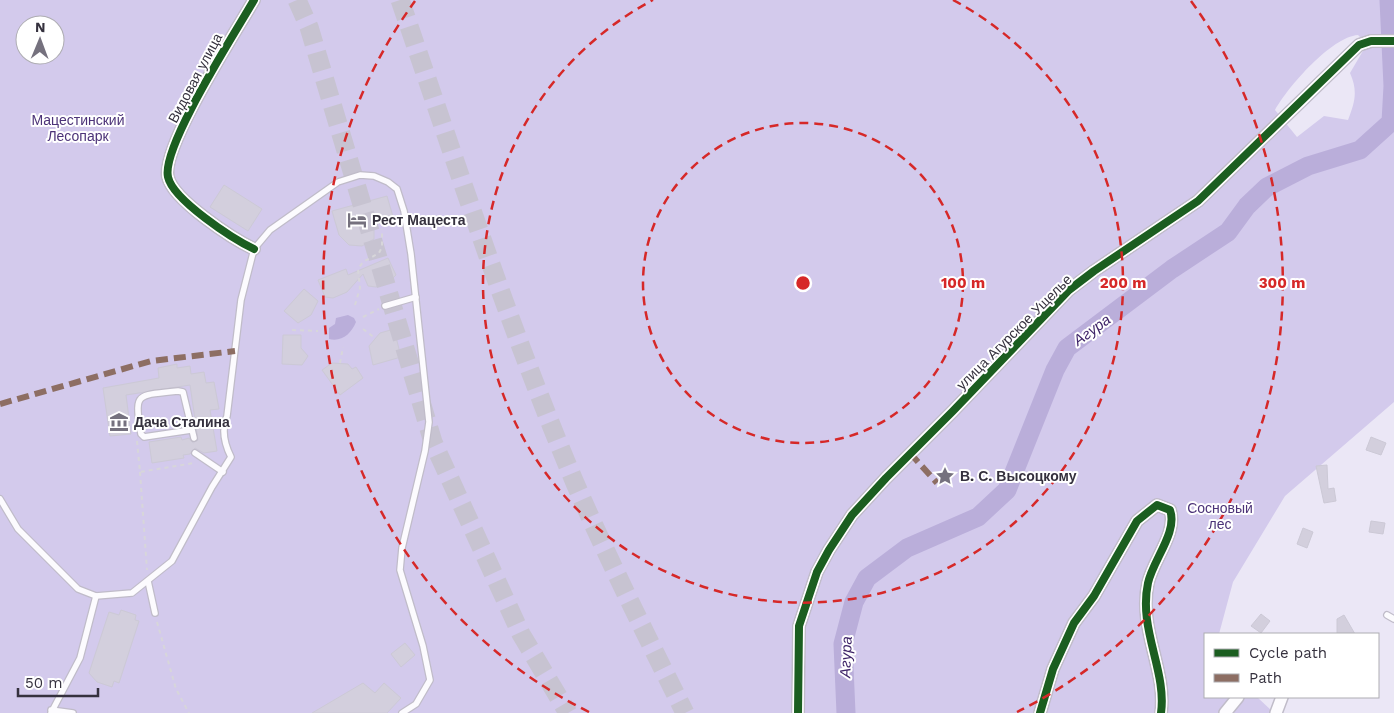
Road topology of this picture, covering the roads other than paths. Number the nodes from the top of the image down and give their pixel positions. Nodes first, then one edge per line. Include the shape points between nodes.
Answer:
1 (254, 0) edge
2 (1394, 41) edge
3 (254, 249) junction
4 (416, 297) junction
5 (385, 306) road end
6 (191, 430) junction
7 (194, 438) dead end
8 (195, 453) dead end
9 (223, 472) junction
10 (0, 499) edge
11 (148, 581) junction
12 (96, 596) junction
13 (155, 613) road end
14 (1387, 615) dead end
15 (1394, 619) edge
16 (1237, 698) edge
17 (1282, 698) edge
18 (51, 712) edge
19 (73, 713) edge
20 (402, 713) edge
21 (798, 713) edge
22 (1040, 713) edge
23 (1161, 713) edge
24 (1225, 713) edge
25 (1276, 713) edge

1 - 3 street, Видовая улица via 225,45 184,121 168,165 168,177 181,197 208,220
2 - 21 street, улица Агурское Ущелье via 1359,45 1198,201 1069,290 852,515 817,572 798,626
3 - 4 lane via 270,230 338,182 360,175 374,176 397,189 409,236
3 - 9 lane via 241,300 227,416 223,425 231,457
4 - 5 lane
4 - 20 lane via 429,422 400,570 430,680 416,704
6 - 6 lane via 183,392 143,395 138,400 136,406 144,437
6 - 7 lane
8 - 9 lane
9 - 11 lane via 172,561
10 - 12 lane via 18,529 48,560 78,589
11 - 12 lane via 132,593
11 - 13 lane
12 - 18 lane via 80,658
14 - 15 lane
16 - 24 street
17 - 25 street
18 - 19 lane
22 - 23 street via 1053,669 1074,623 1094,596 1136,521 1157,505 1170,510 1172,517 1148,582 1146,602 1147,630 1158,679

